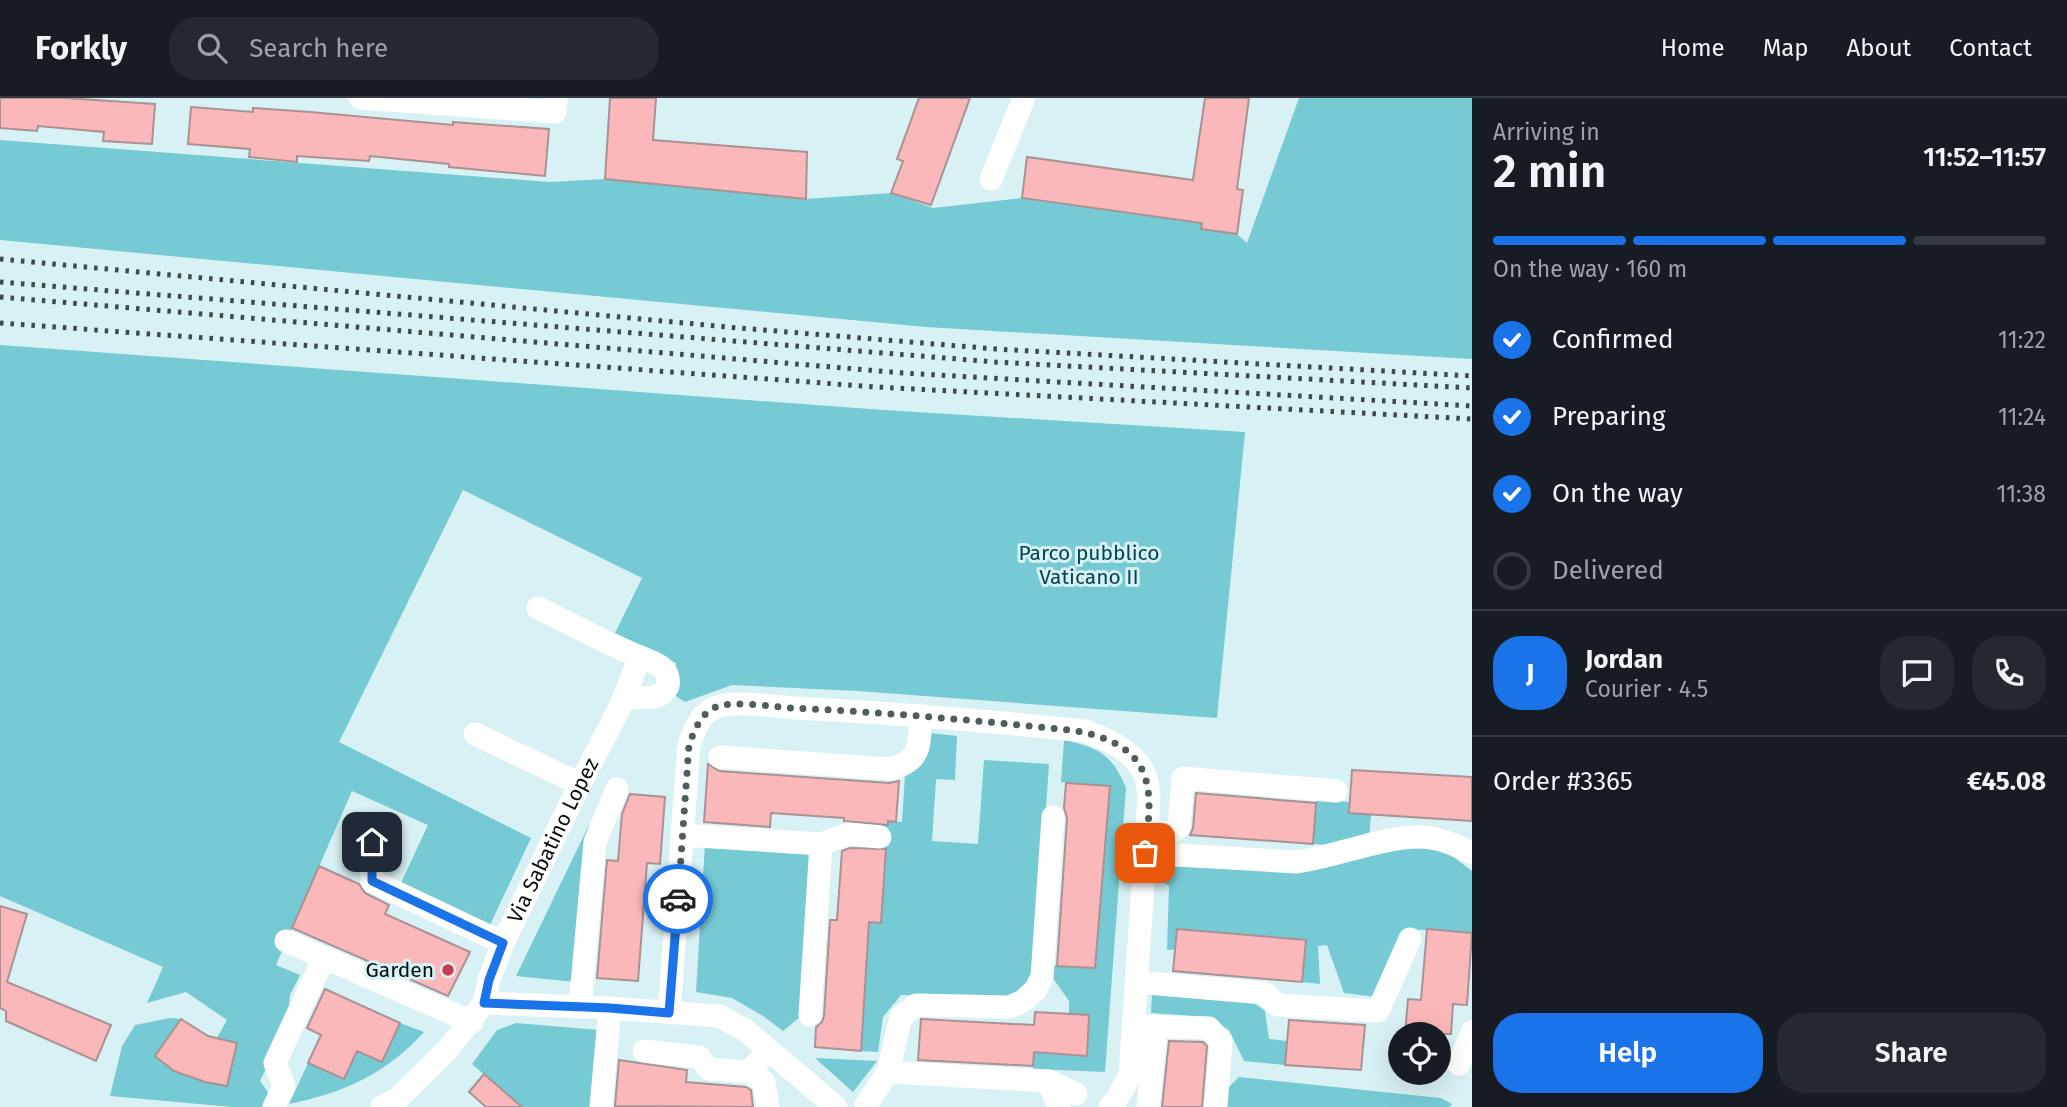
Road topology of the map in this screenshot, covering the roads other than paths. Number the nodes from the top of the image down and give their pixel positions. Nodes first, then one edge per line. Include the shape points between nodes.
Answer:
1 (360, 98) edge
2 (1024, 98) edge
3 (556, 105) edge
4 (991, 179) dead end
5 (538, 608) dead end
6 (640, 657) junction
7 (621, 705) junction
8 (921, 716) junction
9 (475, 734) dead end
10 (720, 757) dead end
11 (580, 784) junction
12 (617, 789) dead end
13 (1336, 791) dead end
14 (1053, 817) dead end
15 (1147, 830) junction
16 (682, 835) junction
17 (880, 837) dead end
18 (372, 842) dead end
19 (821, 844) junction
20 (1145, 853) junction
21 (1472, 853) edge
22 (1409, 939) dead end
23 (286, 941) dead end
24 (503, 943) junction
25 (321, 964) dead end
26 (1147, 983) dead end
27 (580, 1006) junction
28 (610, 1008) junction
29 (478, 1012) junction
30 (669, 1013) junction
31 (810, 1015) dead end
32 (1472, 1032) edge
33 (644, 1051) dead end
34 (1459, 1063) dead end
35 (888, 1072) junction
36 (1068, 1100) edge
37 (866, 1105) dead end
38 (274, 1107) edge
39 (382, 1107) edge
40 (601, 1107) edge
41 (768, 1107) edge
42 (836, 1107) edge
43 (1110, 1107) edge
44 (1148, 1107) edge
45 (1216, 1107) edge

1 - 3 street
2 - 4 street
5 - 6 street
6 - 7 street, Via Sabatino Lopez
6 - 7 street via 663,667 668,687 660,696 632,696
7 - 11 street, Via Sabatino Lopez
8 - 10 street via 914,757 890,769
8 - 15 street via 1086,732 1113,741 1145,775
8 - 16 street via 716,707 702,718 689,745
9 - 11 street
11 - 24 street, Via Sabatino Lopez
12 - 27 street via 595,842
13 - 15 street via 1183,778 1179,827 1170,833
14 - 35 street via 1042,977 1036,989 1009,1007 916,1005 901,1017
15 - 20 street
16 - 19 street
16 - 30 street
17 - 19 street via 849,834
18 - 24 street via 372,881
19 - 31 street
20 - 21 street via 1296,862 1403,838 1431,838
20 - 43 street via 1130,1075
22 - 26 street via 1378,1011 1277,1004 1264,993
23 - 29 street
24 - 29 street, Via Sabatino Lopez
25 - 38 street via 275,1063 284,1086
27 - 28 street
27 - 29 street
28 - 30 street
28 - 40 street
29 - 39 street, Via Sabatino Lopez via 422,1075
30 - 42 street via 719,1016 745,1030
32 - 34 street
33 - 41 street via 699,1057 709,1069 754,1067 764,1083
35 - 36 street via 1048,1081
35 - 37 street
44 - 45 street via 1150,1033 1209,1028 1221,1041

